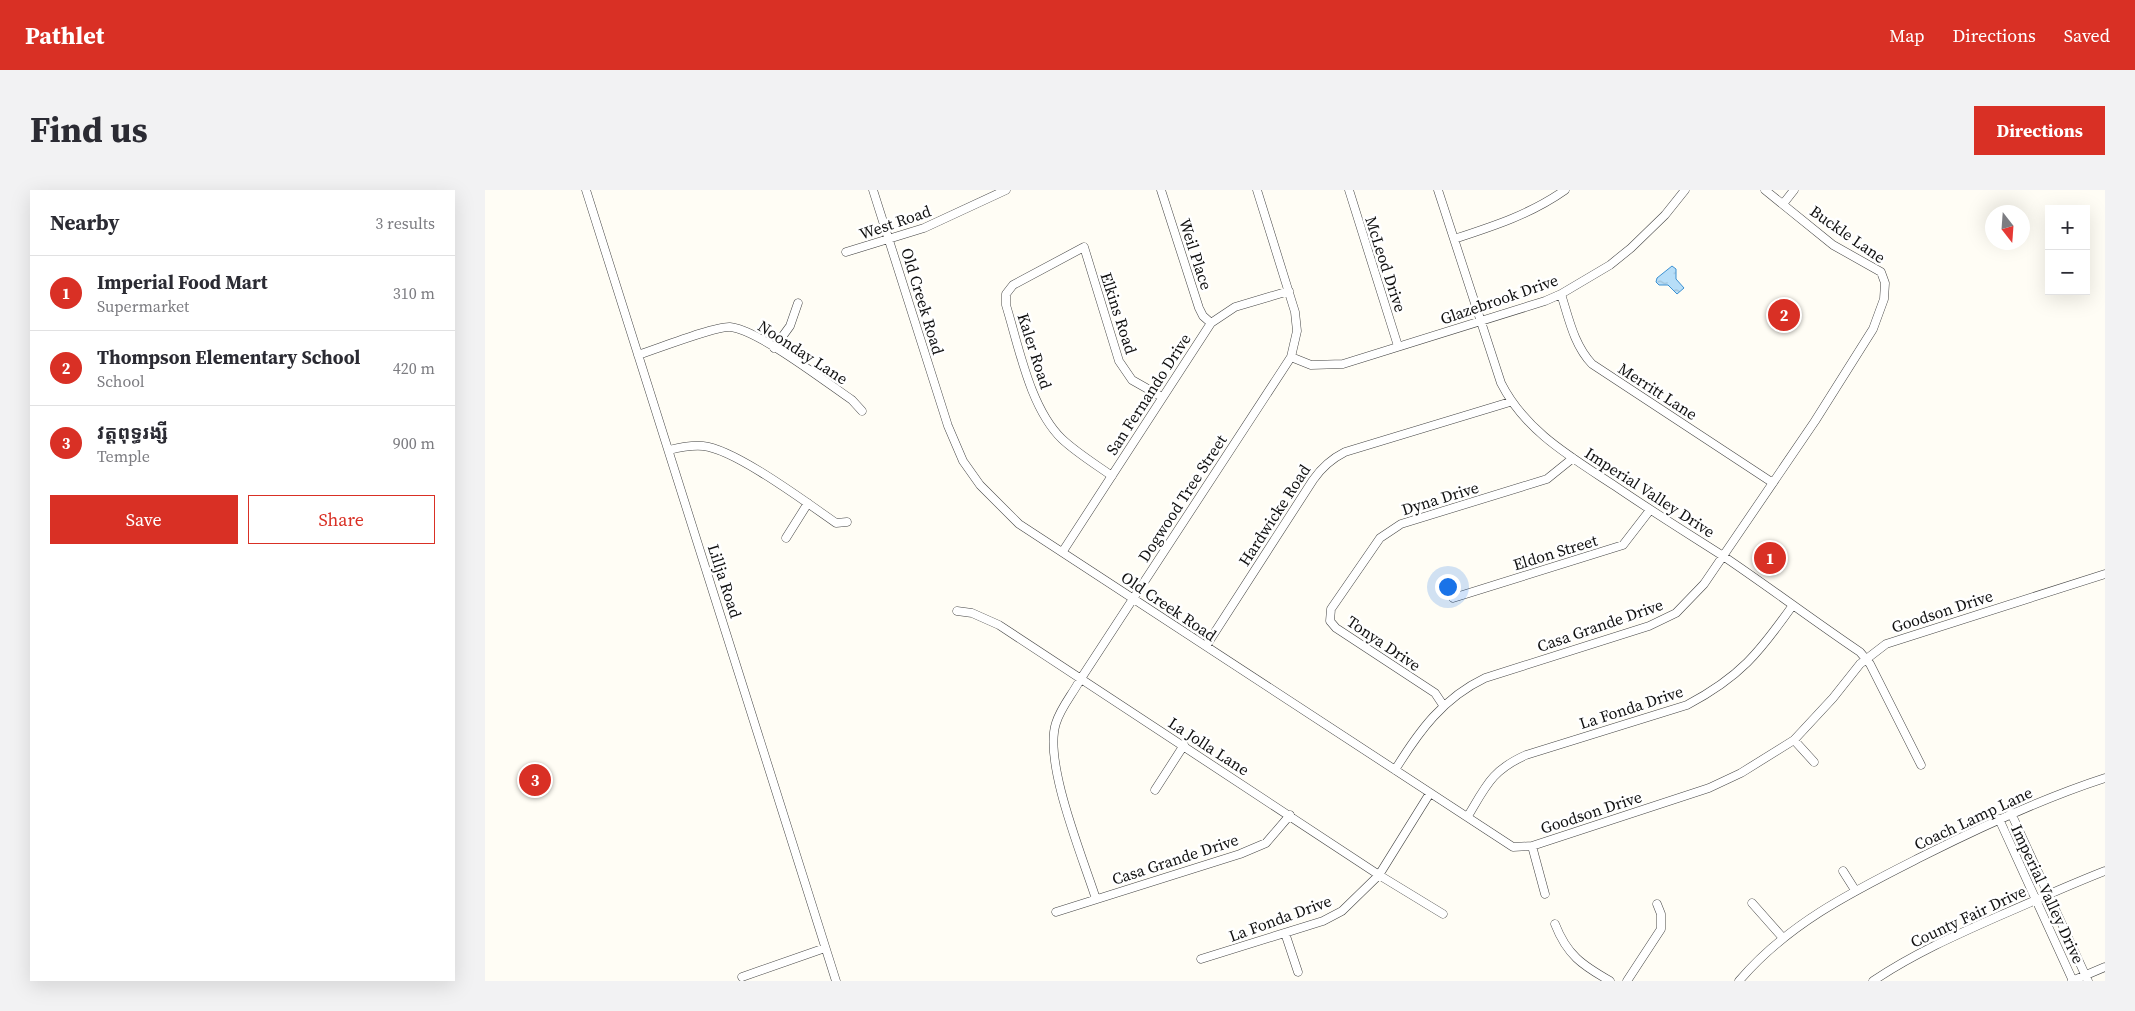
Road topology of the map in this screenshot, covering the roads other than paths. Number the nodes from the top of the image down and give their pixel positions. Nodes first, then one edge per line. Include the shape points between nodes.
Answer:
1 (586, 190) edge
2 (873, 190) edge
3 (1006, 190) edge
4 (1161, 190) edge
5 (1257, 190) edge
6 (1349, 190) edge
7 (1437, 190) edge
8 (1565, 190) edge
9 (1685, 190) edge
10 (1765, 190) edge
11 (1794, 190) edge
12 (1783, 204) junction
13 (1454, 239) junction
14 (889, 240) junction
15 (1084, 247) joint
16 (847, 252) dead end
17 (1289, 291) junction
18 (1561, 294) junction
19 (798, 303) dead end
20 (1878, 315) joint
21 (1481, 321) junction
22 (1211, 323) junction
23 (1398, 346) junction
24 (774, 348) junction
25 (638, 355) junction
26 (1291, 357) junction
27 (1162, 396) junction
28 (1510, 402) junction
29 (862, 411) dead end
30 (669, 450) junction
31 (1573, 458) junction
32 (1112, 476) junction
33 (1773, 483) junction
34 (808, 504) junction
35 (1650, 510) junction
36 (847, 522) dead end
37 (786, 538) dead end
38 (1063, 551) junction
39 (1723, 556) junction
40 (2105, 574) edge
41 (1340, 597) joint
42 (1134, 598) junction
43 (1453, 598) dead end
44 (1793, 606) junction
45 (957, 611) dead end
46 (1206, 646) junction
47 (1866, 659) junction
48 (1079, 680) junction
49 (1443, 705) junction
50 (1794, 740) junction
51 (1184, 745) junction
52 (1814, 762) dead end
53 (1921, 765) dead end
54 (1395, 770) junction
55 (2105, 778) edge
56 (1155, 790) dead end
57 (1431, 793) junction
58 (2011, 813) junction
59 (1290, 815) junction
60 (1467, 816) junction
61 (1999, 819) junction
62 (1532, 846) junction
63 (1843, 871) dead end
64 (2105, 871) edge
65 (1379, 875) junction
66 (1855, 890) junction
67 (1545, 894) dead end
68 (2047, 894) junction
69 (1096, 899) junction
70 (2035, 900) junction
71 (1752, 903) dead end
72 (1657, 904) dead end
73 (1056, 912) dead end
74 (1443, 914) dead end
75 (1555, 924) dead end
76 (1285, 933) junction
77 (1783, 938) junction
78 (825, 948) junction
79 (1201, 960) dead end
80 (2105, 967) edge
81 (1298, 972) dead end
82 (742, 977) dead end
83 (2087, 978) edge
84 (835, 981) edge
85 (1610, 981) edge
86 (1627, 981) edge
87 (1739, 981) edge
88 (1873, 981) edge
89 (2073, 981) edge

1 - 25 street, Lillja Road
2 - 14 street, Old Creek Road
3 - 14 street, West Road via 948,218
4 - 22 street, Weil Place via 1199,308
5 - 17 street, Dogwood Tree Street
6 - 23 street, McLeod Drive
7 - 13 street, Imperial Valley Drive
8 - 13 street via 1502,224
9 - 18 street, Glazebrook Drive via 1631,248 1610,265
10 - 12 street, Buckle Lane
11 - 12 street
12 - 20 street, Buckle Lane via 1833,245 1881,272 1885,283 1884,299
13 - 21 street, Imperial Valley Drive
14 - 16 street, West Road
14 - 38 street, Old Creek Road via 948,426 963,461 980,485 1019,524
15 - 27 street, Elkins Road via 1119,361 1133,380
15 - 32 street, Kaler Road via 1013,285 1006,294 1006,305 1038,404 1048,422 1061,439
17 - 22 street, San Fernando Drive via 1235,307
17 - 26 street, Dogwood Tree Street via 1297,331
18 - 21 street, Glazebrook Drive
18 - 33 street, Merritt Lane via 1581,353 1592,364
19 - 24 street via 790,326
20 - 33 street, Casa Grande Drive via 1873,329
21 - 23 street, Glazebrook Drive
21 - 28 street, Imperial Valley Drive
22 - 27 street, San Fernando Drive
23 - 26 street, Glazebrook Drive via 1343,364 1325,366 1311,365
24 - 25 street, Noonday Lane via 747,331 730,327
24 - 29 street, Noonday Lane via 852,400
25 - 30 street, Lillja Road
26 - 42 street, Dogwood Tree Street
27 - 32 street, San Fernando Drive
28 - 31 street, Imperial Valley Drive via 1538,432
28 - 46 street, Hardwicke Road via 1345,452 1332,459 1313,480
30 - 34 street via 690,445 719,450
30 - 78 street, Lillja Road
31 - 35 street, Imperial Valley Drive
31 - 41 street, Dyna Drive via 1547,479 1388,530
32 - 38 street, San Fernando Drive
33 - 39 street, Casa Grande Drive
34 - 36 street via 836,523
34 - 37 street
35 - 39 street, Imperial Valley Drive
35 - 43 street, Eldon Street via 1623,545
38 - 42 street, Old Creek Road
39 - 44 street, Imperial Valley Drive
39 - 49 street, Casa Grande Drive via 1688,602 1662,622 1485,678
40 - 47 street, Goodson Drive via 1901,638 1886,644
41 - 49 street, Tonya Drive via 1331,609 1331,621 1336,628 1435,693
42 - 46 street, Old Creek Road
42 - 48 street, Dogwood Tree Street
44 - 47 street, Imperial Valley Drive
44 - 60 street, La Fonda Drive via 1763,647 1732,678 1709,693 1687,705 1510,762 1490,778
45 - 48 street, La Jolla Lane via 988,618
46 - 54 street, Old Creek Road
47 - 50 street, Goodson Drive
47 - 53 street, Imperial Valley Drive
48 - 51 street, La Jolla Lane
48 - 69 street, Dogwood Tree Street via 1056,722 1054,766
49 - 54 street, Casa Grande Drive via 1417,734
50 - 52 street
50 - 62 street, Goodson Drive via 1741,773 1709,788
51 - 56 street
51 - 59 street, La Jolla Lane
54 - 57 street, Old Creek Road
55 - 58 street, Coach Lamp Lane
57 - 60 street, Old Creek Road
57 - 65 street, La Fonda Drive
58 - 61 street, Coach Lamp Lane
58 - 68 street, Imperial Valley Drive
59 - 65 street, La Jolla Lane
59 - 69 street, Casa Grande Drive via 1266,842 1240,854
60 - 62 street, Old Creek Road via 1513,847
61 - 66 street, Coach Lamp Lane
61 - 70 street, Imperial Valley Drive
62 - 67 street
63 - 66 street
64 - 68 street, County Fair Drive
65 - 74 street, La Jolla Lane
65 - 76 street, La Fonda Drive via 1342,911
66 - 77 street, Coach Lamp Lane via 1826,906
68 - 70 street, County Fair Drive
68 - 83 street, Imperial Valley Drive
69 - 73 street, Casa Grande Drive
70 - 88 street, County Fair Drive via 1948,939 1898,964
70 - 89 street, Imperial Valley Drive
71 - 77 street
72 - 86 street via 1661,930
75 - 85 street via 1568,950 1579,963
76 - 79 street, La Fonda Drive
76 - 81 street
77 - 87 street, Coach Lamp Lane
78 - 82 street
78 - 84 street, Lillja Road
80 - 83 street
83 - 89 street

